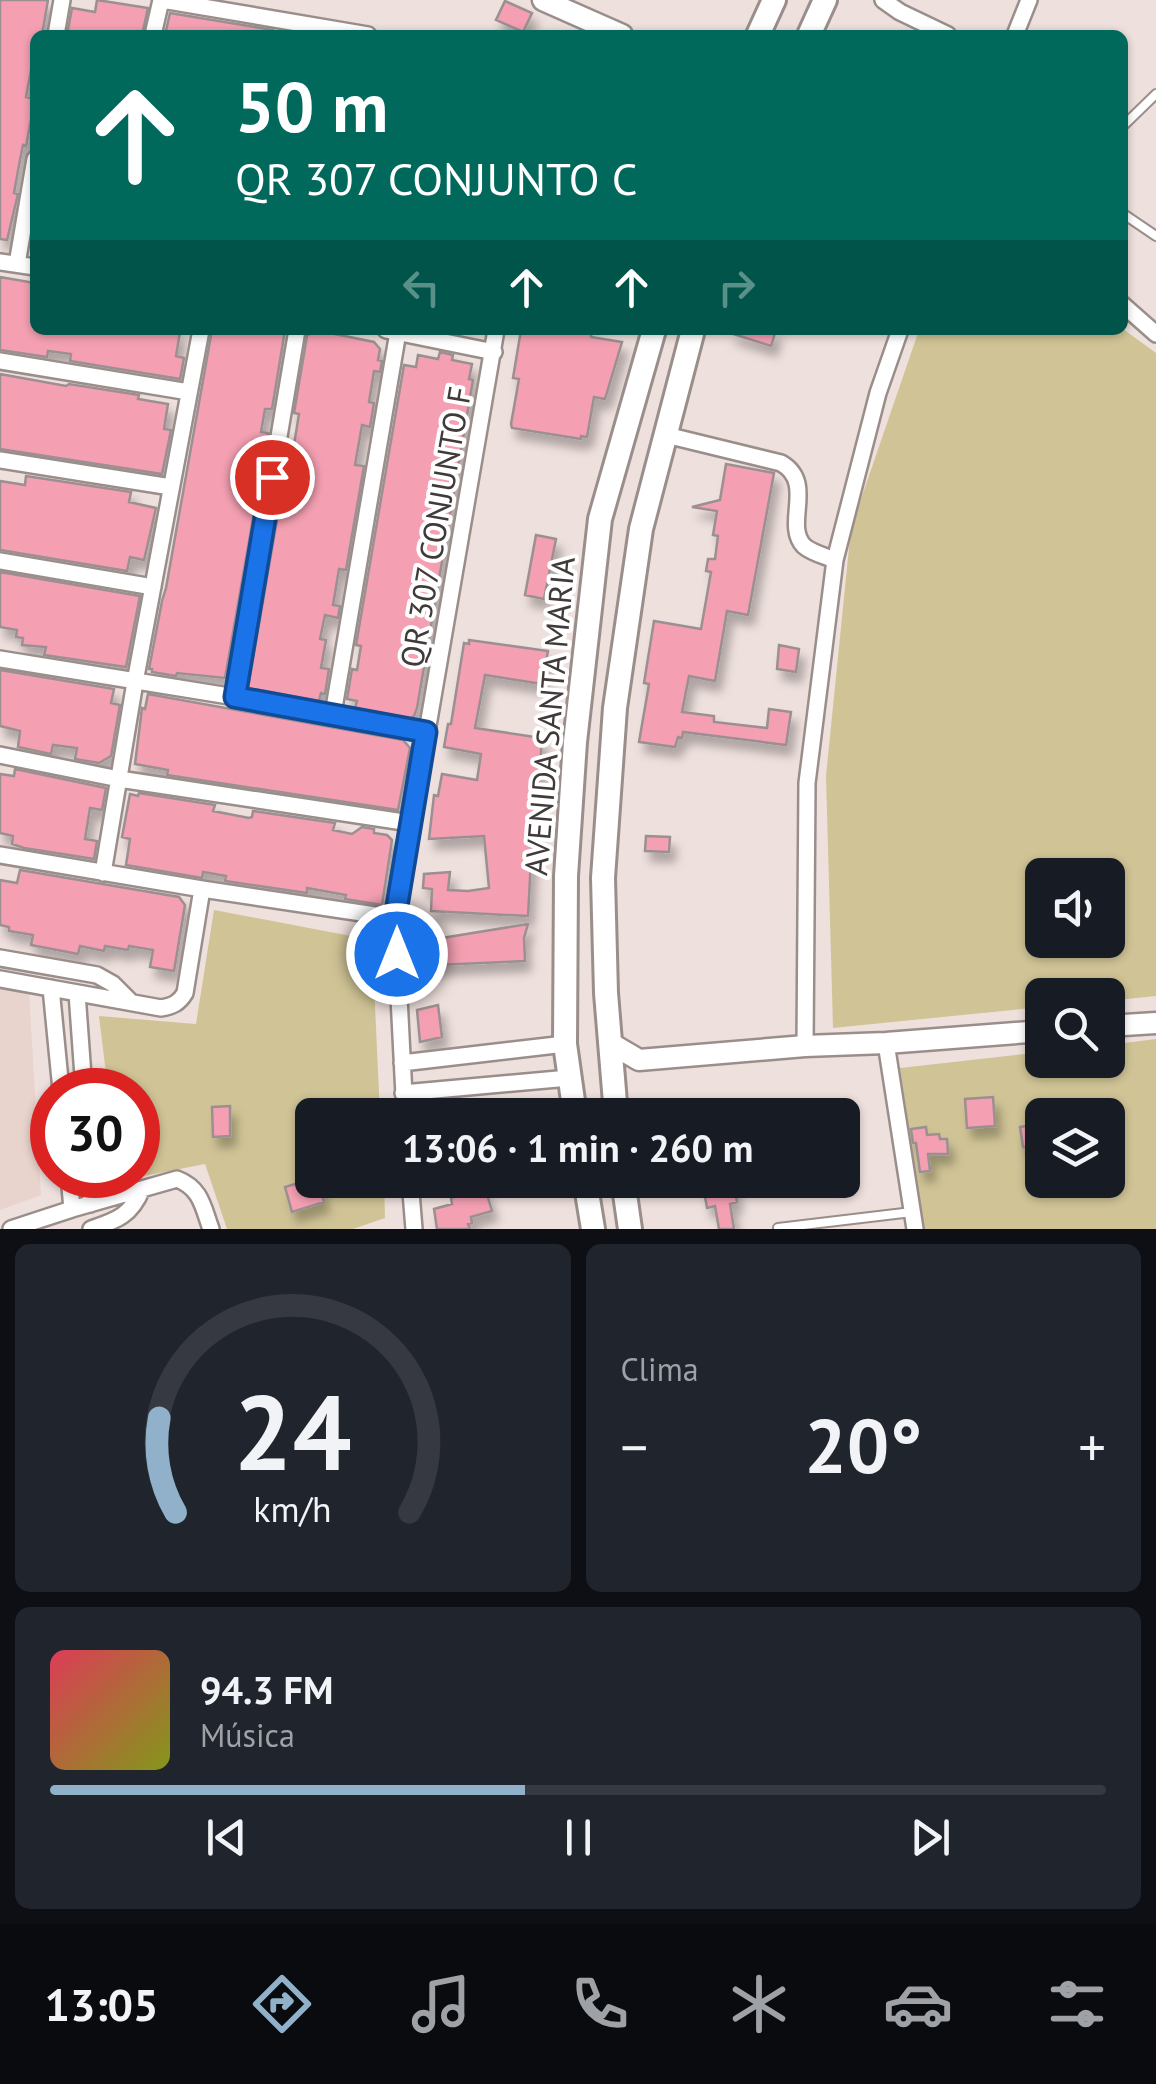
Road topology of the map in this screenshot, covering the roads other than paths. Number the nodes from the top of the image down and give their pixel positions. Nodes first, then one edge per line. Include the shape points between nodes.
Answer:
1 (62, 0) edge
2 (161, 0) edge
3 (542, 0) edge
4 (774, 0) edge
5 (825, 0) edge
6 (883, 0) edge
7 (1029, 0) edge
8 (577, 26) edge
9 (57, 30) edge
10 (154, 30) edge
11 (338, 30) edge
12 (760, 30) edge
13 (811, 30) edge
14 (938, 30) edge
15 (1017, 30) edge
16 (1156, 94) edge
17 (1128, 121) edge
18 (30, 188) edge
19 (1128, 216) edge
20 (1156, 236) edge
21 (0, 262) edge
22 (17, 264) junction
23 (30, 266) edge
24 (1128, 309) edge
25 (1156, 334) edge
26 (199, 335) edge
27 (296, 335) edge
28 (391, 335) edge
29 (411, 335) edge
30 (496, 335) edge
31 (653, 335) edge
32 (692, 335) edge
33 (898, 335) edge
34 (494, 352) junction
35 (0, 361) edge
36 (189, 392) junction
37 (666, 436) junction
38 (0, 460) edge
39 (171, 488) junction
40 (834, 560) junction
41 (0, 561) edge
42 (152, 586) junction
43 (0, 658) edge
44 (135, 682) junction
45 (235, 697) junction
46 (332, 714) junction
47 (426, 732) junction
48 (575, 742) junction
49 (0, 755) edge
50 (119, 779) junction
51 (410, 823) junction
52 (605, 839) junction
53 (0, 855) edge
54 (103, 873) junction
55 (566, 876) junction
56 (603, 878) junction
57 (202, 889) junction
58 (395, 918) junction
59 (0, 958) edge
60 (0, 979) edge
61 (52, 988) junction
62 (78, 992) junction
63 (131, 1002) junction
64 (1156, 1023) edge
65 (1125, 1025) edge
66 (1025, 1032) edge
67 (886, 1043) junction
68 (565, 1044) junction
69 (610, 1044) junction
70 (805, 1046) junction
71 (639, 1060) junction
72 (402, 1062) junction
73 (59, 1068) edge
74 (83, 1068) edge
75 (569, 1078) junction
76 (614, 1087) junction
77 (403, 1093) junction
78 (403, 1098) edge
79 (572, 1098) edge
80 (615, 1098) edge
81 (160, 1184) edge
82 (71, 1198) edge
83 (92, 1198) edge
84 (111, 1198) edge
85 (138, 1198) edge
86 (411, 1198) edge
87 (588, 1198) edge
88 (626, 1198) edge
89 (92, 1204) junction
90 (72, 1208) junction
91 (914, 1221) edge
92 (778, 1228) edge
93 (11, 1229) edge
94 (92, 1229) edge
95 (211, 1229) edge
96 (414, 1229) edge
97 (592, 1229) edge
98 (630, 1229) edge

1 - 9 street
2 - 10 street
2 - 11 street
3 - 8 street
4 - 12 main road
5 - 13 main road
6 - 14 street
7 - 15 street
16 - 17 lane
18 - 22 street
19 - 20 lane
21 - 22 street
22 - 23 street
24 - 25 street
26 - 36 street
27 - 45 street
28 - 46 street
29 - 34 street
30 - 34 street, QR 307 CONJUNTO F
31 - 48 main road, AVENIDA SANTA MARIA via 600,519
32 - 37 main road, AVENIDA SANTA MARIA
33 - 40 street
34 - 47 street, QR 307 CONJUNTO F
35 - 36 street
36 - 39 street
37 - 40 street via 789,467 798,486 800,542
37 - 52 main road, AVENIDA SANTA MARIA via 636,565
38 - 39 street
39 - 42 street
40 - 70 street via 807,783
41 - 42 street
42 - 44 street
43 - 44 street
44 - 45 street
44 - 50 street
45 - 46 street
46 - 47 street
47 - 51 street, QR 307 CONJUNTO F
48 - 52 main road via 583,832
48 - 55 main road, AVENIDA SANTA MARIA
49 - 50 street
50 - 51 street
50 - 54 street
51 - 58 street, QR 307 CONJUNTO F
52 - 56 main road, AVENIDA SANTA MARIA
53 - 54 street
54 - 57 street
55 - 56 main road
55 - 68 main road, AVENIDA SANTA MARIA
56 - 69 main road, AVENIDA SANTA MARIA
57 - 58 street
57 - 63 street via 180,1002 161,1008
58 - 72 street, QR 307 CONJUNTO F
59 - 63 street via 98,975
60 - 61 street
61 - 62 street
61 - 73 street
62 - 63 street
62 - 74 street
64 - 65 street
66 - 67 street
67 - 70 street
67 - 91 street
68 - 72 street
68 - 75 main road, AVENIDA SANTA MARIA
69 - 71 street
69 - 76 main road, AVENIDA SANTA MARIA
70 - 71 street
71 - 76 street
72 - 77 street, QR 307 CONJUNTO F
75 - 77 street
75 - 79 main road, AVENIDA SANTA MARIA
76 - 80 main road, AVENIDA SANTA MARIA
77 - 78 street, QR 307 CONJUNTO F
81 - 95 street via 191,1184
82 - 90 street
83 - 89 street
84 - 89 street
85 - 94 street via 124,1215
86 - 96 street
87 - 97 main road
88 - 98 main road
89 - 90 street
90 - 93 street
91 - 92 lane

